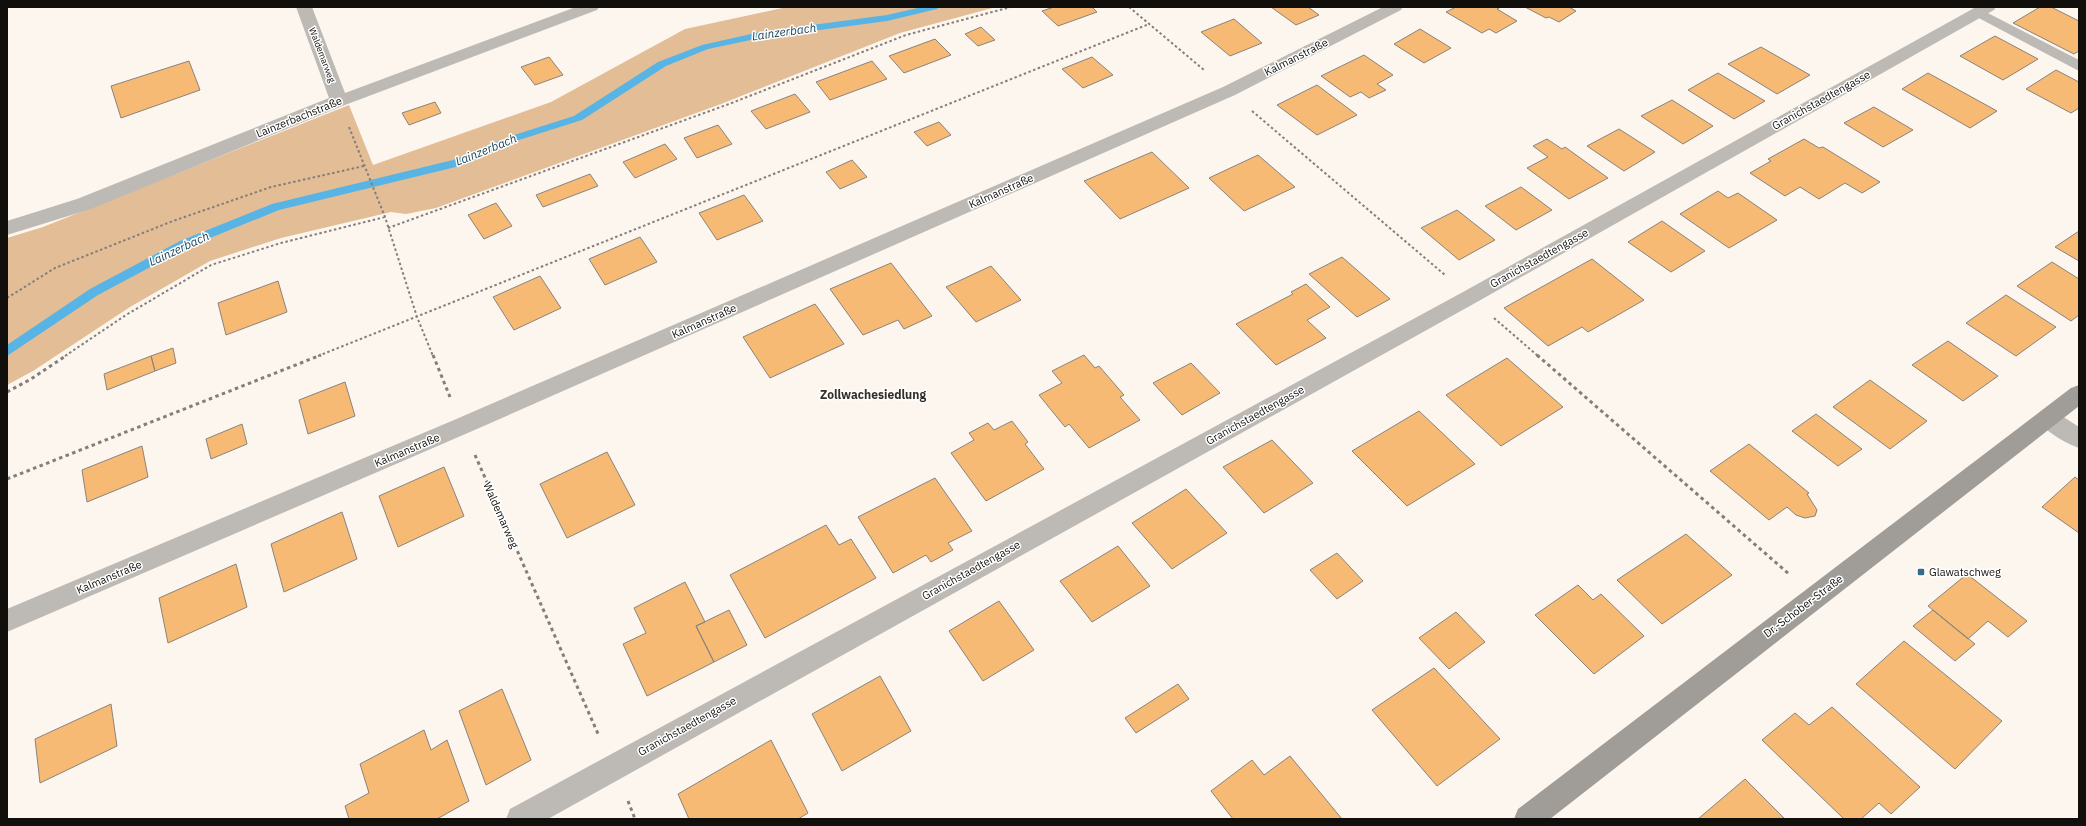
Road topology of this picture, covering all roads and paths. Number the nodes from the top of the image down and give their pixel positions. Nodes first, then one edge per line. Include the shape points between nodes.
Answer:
1 (304, 7) edge
2 (591, 7) edge
3 (1011, 7) edge
4 (1395, 7) edge
5 (1978, 9) edge
6 (1149, 24) dead end
7 (2079, 66) edge
8 (339, 101) junction
9 (364, 166) junction
10 (385, 217) junction
11 (7, 228) edge
12 (388, 228) junction
13 (7, 298) edge
14 (418, 317) junction
15 (7, 392) edge
16 (2079, 394) edge
17 (2048, 418) junction
18 (462, 426) junction
19 (2079, 439) edge
20 (7, 479) edge
21 (7, 621) edge
22 (613, 767) junction
23 (520, 819) edge
24 (635, 819) edge
25 (1528, 819) edge

1 - 8 street, Waldemarweg
2 - 8 street, Lainzerbachstraße
3 - 12 path via 906,35 729,104
4 - 18 street, Kalmanstraße via 1229,92
5 - 7 lane
5 - 22 street, Granichstaedtengasse via 1477,293
6 - 14 path
8 - 9 path
8 - 11 street, Lainzerbachstraße via 84,204
9 - 10 path, Waldemarweg
9 - 13 path via 271,187 173,221 55,268
10 - 12 path, Waldemarweg
10 - 15 path via 281,243 211,265 126,315 31,379
12 - 14 path, Waldemarweg
14 - 18 path, Waldemarweg
14 - 20 path
16 - 17 street, Dr.-Schober-Straße
17 - 19 street
17 - 25 street, Dr.-Schober-Straße
18 - 21 street, Kalmanstraße
18 - 22 path, Waldemarweg
22 - 23 street, Granichstaedtengasse
22 - 24 path, Waldemarweg

